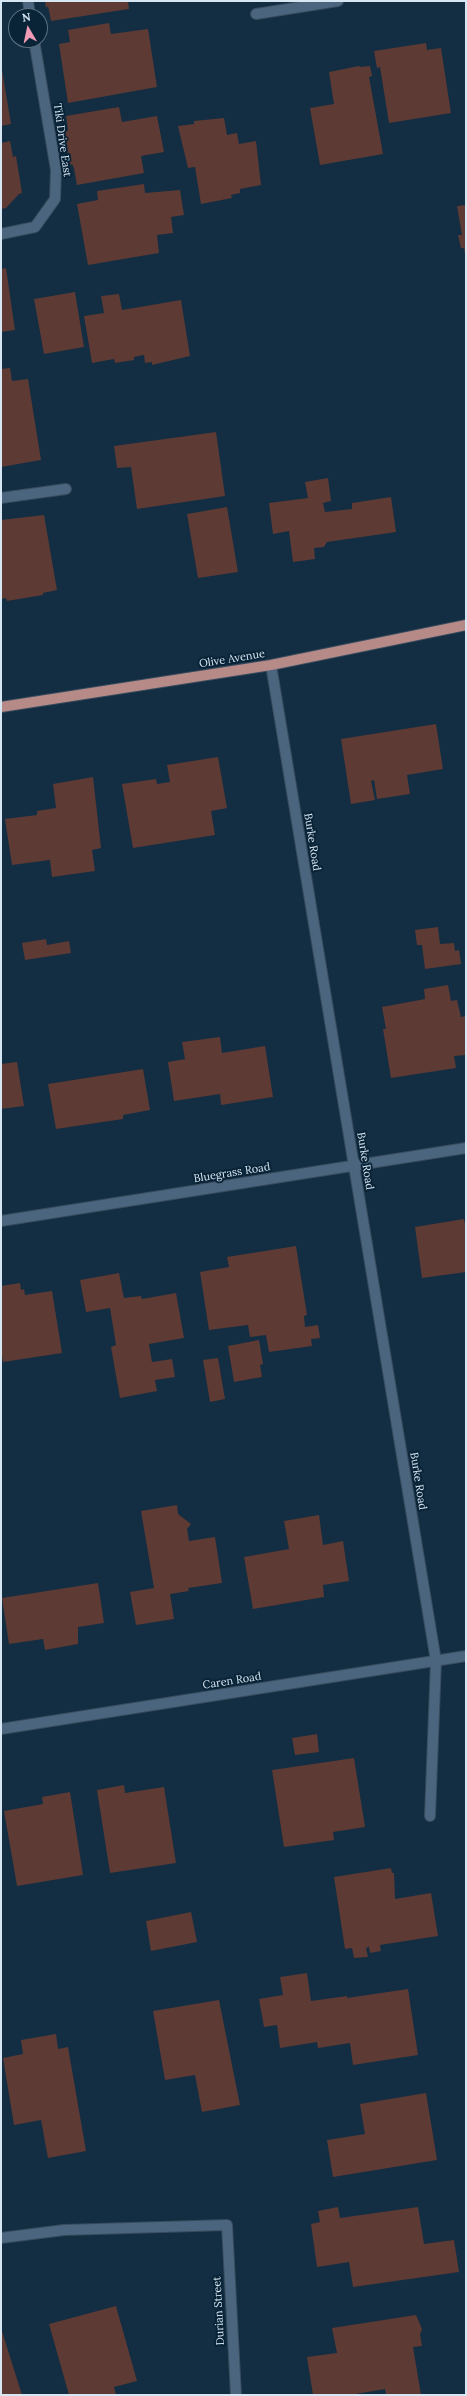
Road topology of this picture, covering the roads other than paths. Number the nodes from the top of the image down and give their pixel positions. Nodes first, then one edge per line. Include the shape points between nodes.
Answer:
1 (338, 1) edge
2 (256, 14) dead end
3 (35, 48) edge
4 (1, 234) edge
5 (66, 490) dead end
6 (1, 498) edge
7 (466, 625) edge
8 (271, 665) junction
9 (1, 707) edge
10 (466, 1148) edge
11 (354, 1165) junction
12 (1, 1221) edge
13 (466, 1656) edge
14 (436, 1661) junction
15 (1, 1729) edge
16 (430, 1816) dead end
17 (1, 2238) edge
18 (236, 2395) edge

1 - 2 street
3 - 4 street, Tiki Drive East via 56,170 55,199 35,227
5 - 6 street
7 - 8 main road, Olive Avenue
8 - 9 main road, Olive Avenue
8 - 11 street, Burke Road
10 - 11 street, Bluegrass Road
11 - 12 street, Bluegrass Road
11 - 14 street, Burke Road
13 - 14 street, Caren Road
14 - 15 street, Caren Road
14 - 16 street, Burke Road
17 - 18 street, Durian Street via 64,2230 227,2225

